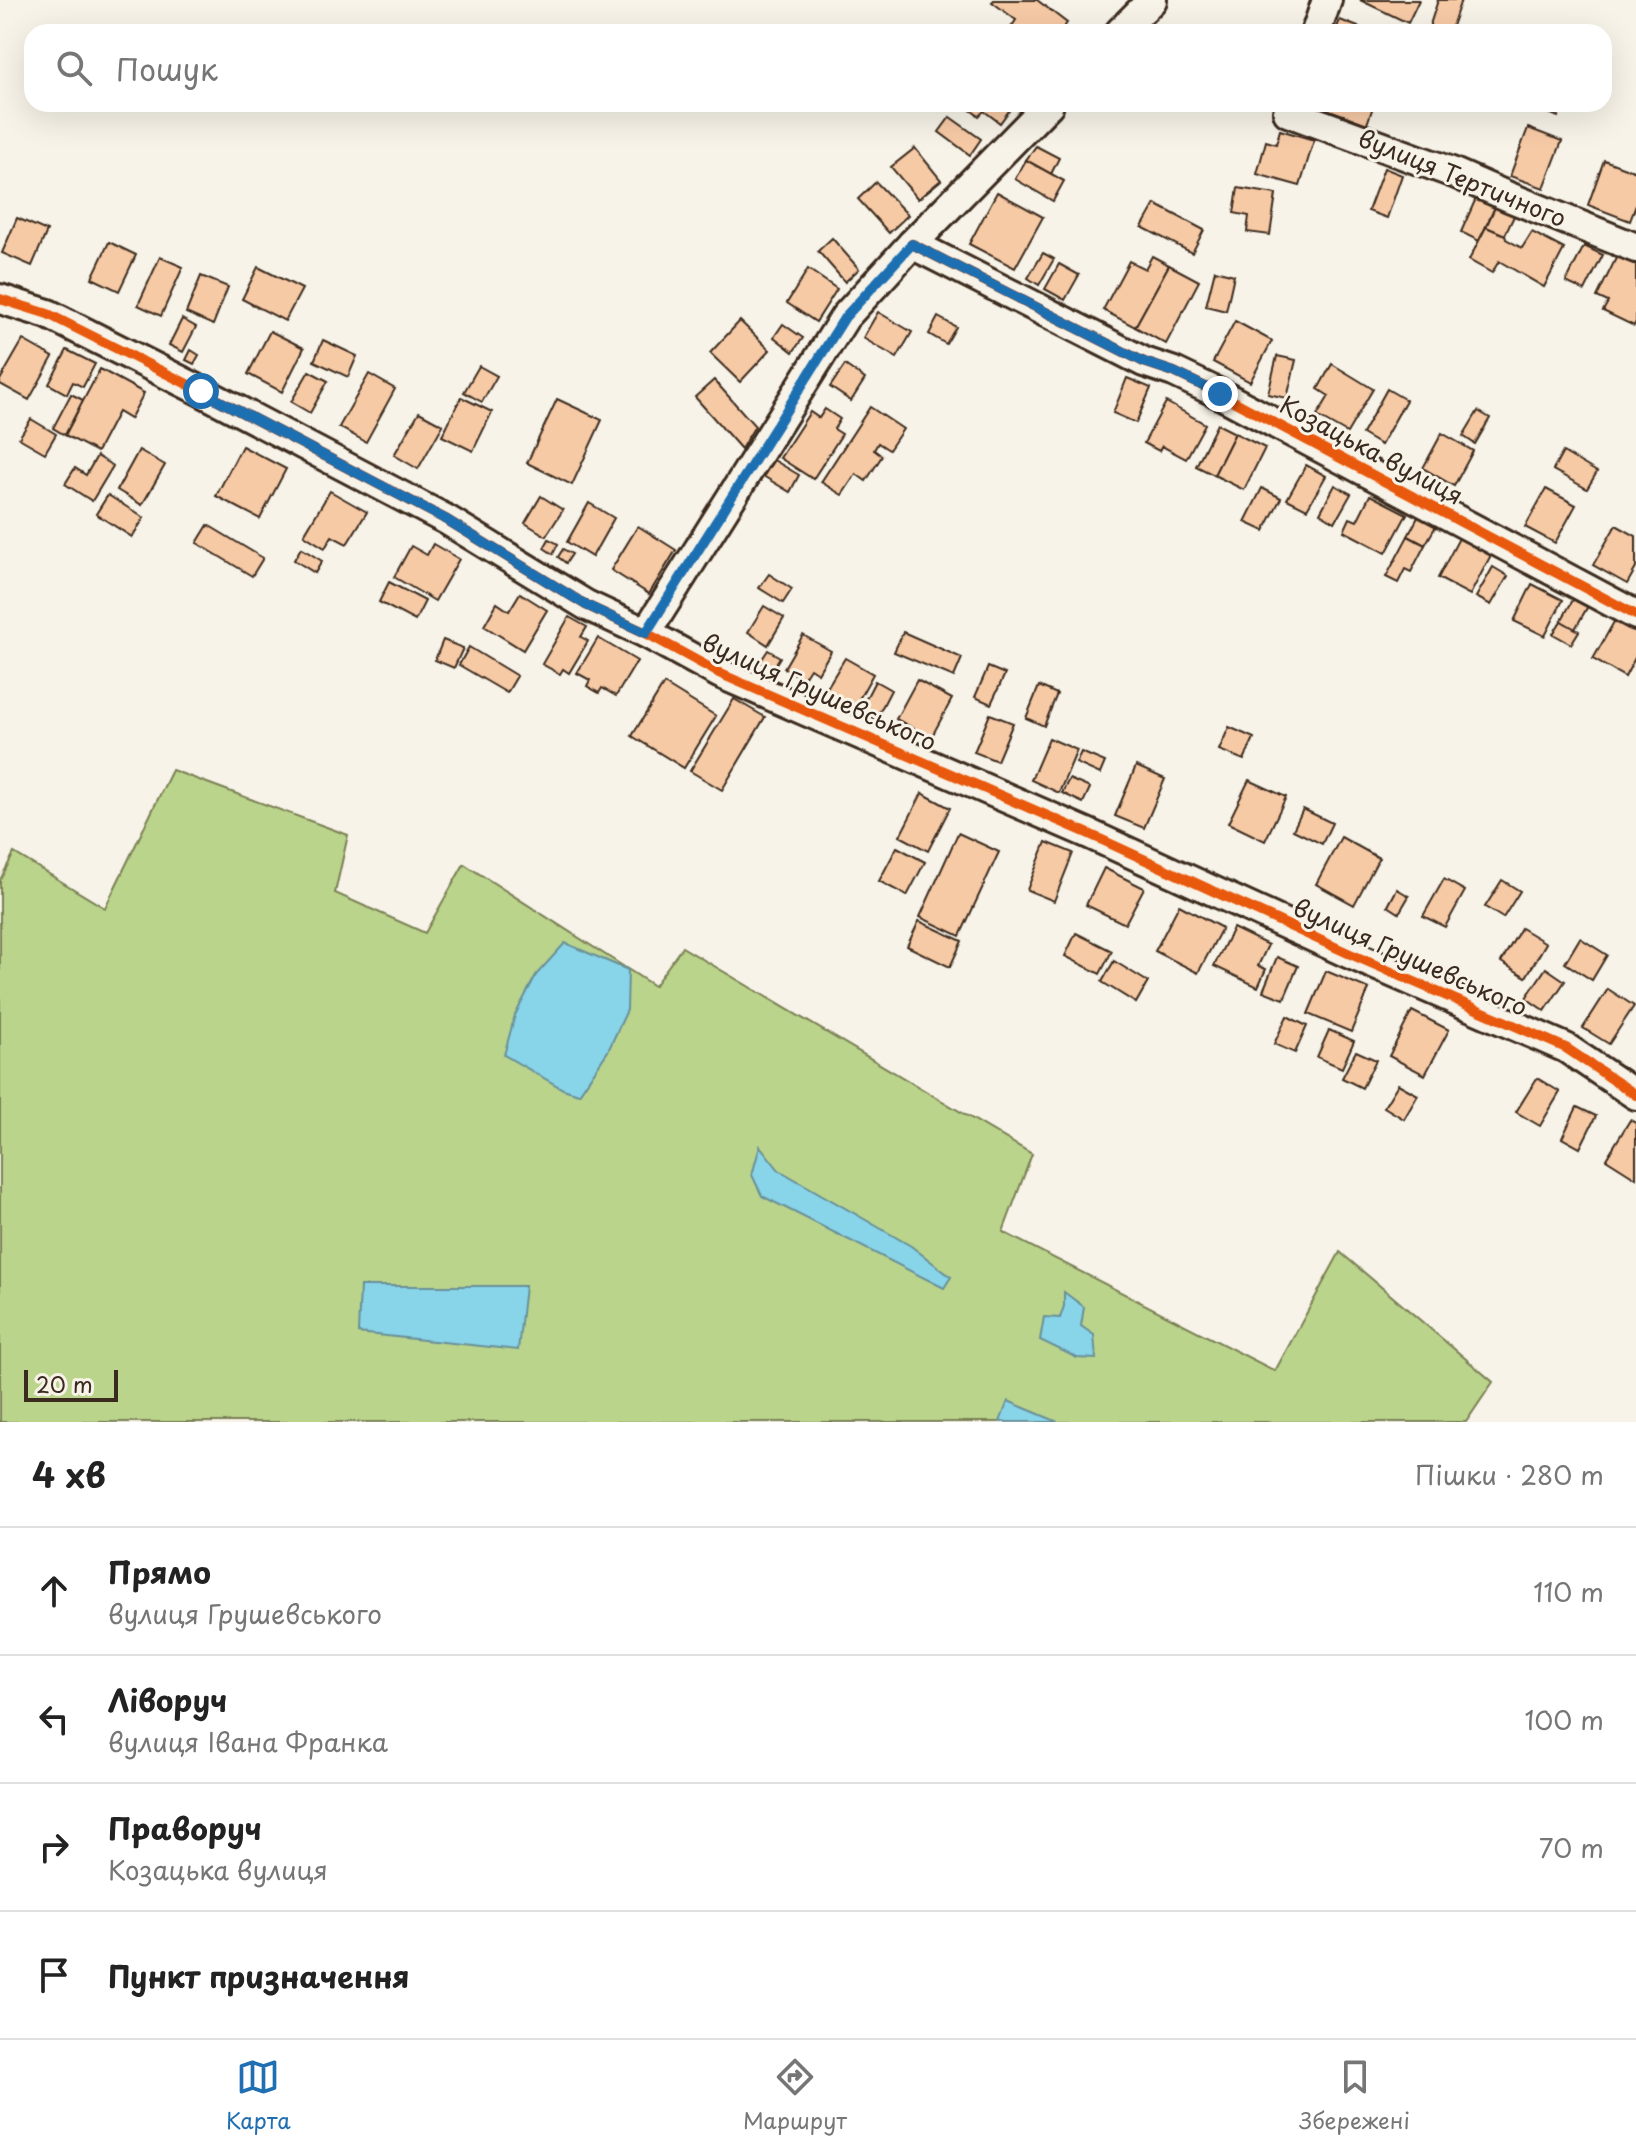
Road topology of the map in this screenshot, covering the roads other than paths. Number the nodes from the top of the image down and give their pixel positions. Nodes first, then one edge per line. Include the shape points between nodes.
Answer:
1 (1152, 0) edge
2 (1327, 0) edge
3 (1128, 24) edge
4 (1319, 24) edge
5 (1041, 112) edge
6 (1294, 112) edge
7 (912, 244) junction
8 (1636, 248) edge
9 (0, 299) edge
10 (1636, 615) edge
11 (646, 633) junction
12 (1636, 1095) edge

1 - 3 street
2 - 4 street
5 - 7 street
6 - 8 street, вулиця Тертичного
7 - 10 street, Козацька вулиця via 1144,362 1220,394
7 - 11 street via 845,317
9 - 11 street, вулиця Грушевського via 48,314 201,391 447,520 586,605
11 - 12 street, вулиця Грушевського via 786,704 1566,1048

